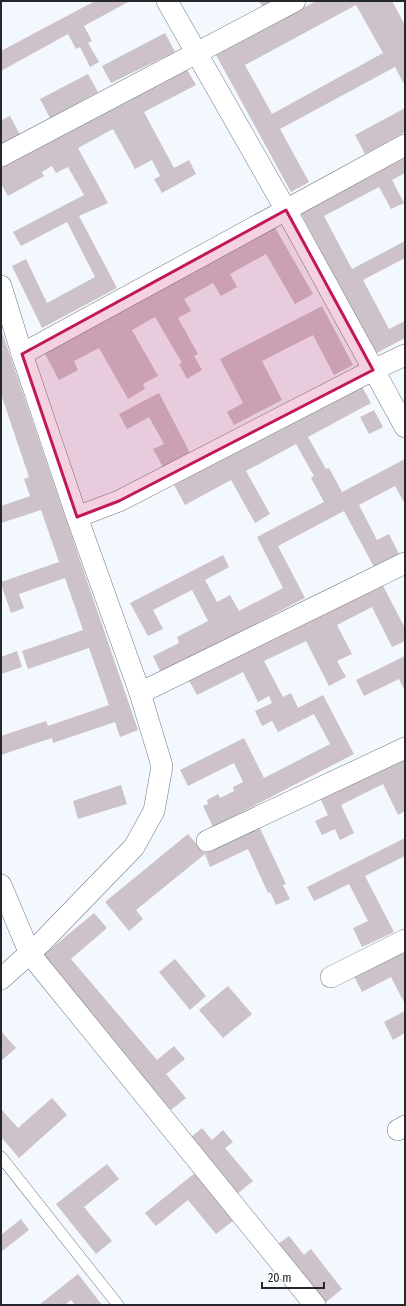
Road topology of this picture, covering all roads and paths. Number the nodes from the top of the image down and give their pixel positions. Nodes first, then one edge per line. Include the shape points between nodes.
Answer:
1 (167, 1) edge
2 (295, 1) edge
3 (196, 55) junction
4 (405, 145) edge
5 (1, 156) edge
6 (286, 210) junction
7 (1, 286) edge
8 (22, 354) junction
9 (405, 355) edge
10 (373, 370) junction
11 (405, 428) edge
12 (77, 517) junction
13 (405, 563) edge
14 (140, 693) junction
15 (405, 748) edge
16 (206, 841) dead end
17 (1, 885) edge
18 (405, 940) edge
19 (30, 954) junction
20 (331, 977) dead end
21 (1, 979) edge
22 (1, 1157) edge
23 (118, 1305) edge
24 (315, 1305) edge

1 - 3 street
2 - 3 street
3 - 5 street
3 - 6 street
4 - 6 street
6 - 8 street
6 - 10 street
7 - 8 street
8 - 12 street
9 - 10 street
10 - 11 street
10 - 12 street via 119,501
12 - 14 street
13 - 14 street
14 - 19 street via 162,766 154,811 134,847
15 - 16 street
17 - 19 street
18 - 20 street
19 - 21 street
19 - 24 street
22 - 23 lane

